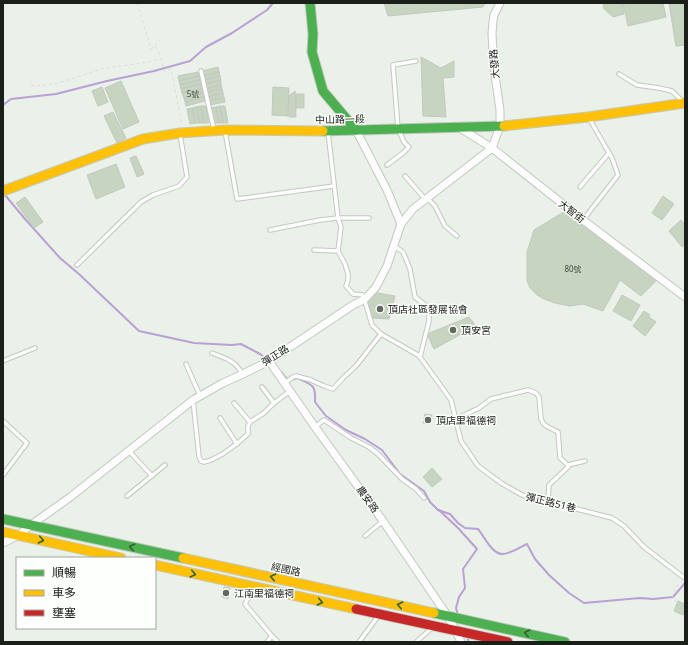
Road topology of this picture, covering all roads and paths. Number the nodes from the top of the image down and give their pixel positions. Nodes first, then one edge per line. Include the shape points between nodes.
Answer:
1 (137, 3) edge
2 (310, 3) edge
3 (500, 3) edge
4 (161, 38) dead end
5 (155, 46) junction
6 (161, 58) junction
7 (416, 61) dead end
8 (201, 71) dead end
9 (619, 74) dead end
10 (31, 85) dead end
11 (685, 103) edge
12 (588, 117) junction
13 (500, 126) junction
14 (458, 127) junction
15 (398, 129) junction
16 (225, 130) junction
17 (356, 130) junction
18 (215, 131) junction
19 (328, 131) junction
20 (182, 133) junction
21 (492, 148) junction
22 (609, 154) junction
23 (387, 165) dead end
24 (405, 176) dead end
25 (334, 186) junction
26 (580, 187) dead end
27 (3, 191) edge
28 (426, 198) junction
29 (338, 218) junction
30 (369, 218) dead end
31 (583, 220) junction
32 (401, 224) junction
33 (270, 230) dead end
34 (458, 236) dead end
35 (393, 246) junction
36 (314, 250) dead end
37 (338, 251) junction
38 (77, 265) dead end
39 (685, 297) edge
40 (365, 298) junction
41 (381, 334) junction
42 (35, 348) dead end
43 (212, 353) dead end
44 (420, 357) junction
45 (269, 360) junction
46 (3, 361) edge
47 (186, 364) dead end
48 (243, 374) junction
49 (285, 383) junction
50 (262, 388) dead end
51 (290, 392) junction
52 (200, 396) junction
53 (193, 400) junction
54 (234, 403) dead end
55 (274, 403) junction
56 (453, 410) junction
57 (432, 417) dead end
58 (220, 418) dead end
59 (456, 419) junction
60 (3, 421) edge
61 (250, 422) junction
62 (315, 427) junction
63 (237, 444) junction
64 (128, 451) junction
65 (586, 462) dead end
66 (165, 465) dead end
67 (568, 465) junction
68 (3, 475) edge
69 (152, 476) junction
70 (127, 496) dead end
71 (424, 498) dead end
72 (548, 500) junction
73 (3, 519) edge
74 (383, 521) junction
75 (31, 524) junction
76 (3, 532) edge
77 (19, 536) junction
78 (365, 536) dead end
79 (3, 543) edge
80 (116, 557) edge
81 (156, 565) edge
82 (684, 577) edge
83 (254, 587) junction
84 (676, 602) dead end
85 (380, 614) junction
86 (447, 616) junction
87 (435, 626) junction
88 (456, 631) junction
89 (272, 636) junction
90 (266, 642) edge
91 (278, 642) edge
92 (359, 642) edge
93 (416, 642) edge
94 (461, 642) edge
95 (508, 642) edge
96 (565, 642) edge

1 - 5 path via 151,49
2 - 17 main road via 312,52 323,91
3 - 13 street, 大發路 via 494,14 492,34
4 - 5 path
5 - 6 path
6 - 10 path via 104,68 38,86
6 - 20 path via 164,71 172,69
7 - 15 lane via 393,65
8 - 18 lane
9 - 11 lane via 637,85 672,91
11 - 12 main road, 中山路一段
12 - 13 main road, 中山路一段
12 - 22 lane
13 - 14 main road, 中山路一段
13 - 21 street
14 - 15 main road, 中山路一段
14 - 21 street, 大智街
15 - 17 main road, 中山路一段
15 - 23 lane via 409,147
16 - 18 main road, 中山路一段
16 - 19 main road, 中山路一段
16 - 25 lane via 237,199
17 - 19 main road, 中山路一段
17 - 32 street via 388,190
18 - 20 main road, 中山路一段
19 - 25 lane
20 - 27 main road, 中山路一段 via 143,139
20 - 38 lane via 187,178 179,186 141,202
21 - 28 street, 彈正路
21 - 31 street, 大智街
22 - 26 lane
22 - 31 lane via 618,175
24 - 28 lane
25 - 29 lane
28 - 32 street, 彈正路
28 - 34 lane via 434,206 445,226
29 - 30 lane
29 - 33 lane
29 - 37 lane via 341,227
31 - 39 street, 大智街
32 - 35 street, 彈正路
35 - 40 street, 彈正路 via 387,266 376,287
35 - 44 lane via 403,252 410,269 415,297 429,308 429,321
36 - 37 lane
37 - 40 lane via 348,274 346,286 353,294 363,295
40 - 41 lane, 彈正路51巷 via 372,325
40 - 45 street, 彈正路
41 - 44 lane, 彈正路51巷
41 - 49 lane via 356,366 333,389 296,376
42 - 46 lane
43 - 48 lane via 235,364
44 - 56 lane, 彈正路51巷 via 451,400
45 - 48 street, 彈正路
45 - 49 street, 農安路
47 - 52 lane
48 - 52 street, 彈正路
49 - 51 street, 農安路
50 - 55 lane
51 - 55 lane
51 - 62 street, 農安路
52 - 53 street, 彈正路
53 - 63 lane via 201,460 211,461
53 - 64 street, 彈正路
54 - 61 lane
55 - 61 lane
56 - 57 path via 435,420
56 - 59 lane, 彈正路51巷
58 - 63 lane
59 - 67 lane via 491,399 528,390 536,393 539,397 541,419 546,426 558,432 560,458
59 - 72 lane, 彈正路51巷 via 461,441 478,466 522,495
60 - 68 lane via 27,443
61 - 63 lane via 248,434
62 - 71 lane via 324,420 369,447
62 - 74 street, 農安路
64 - 69 lane
64 - 75 street, 彈正路
65 - 67 lane
66 - 69 lane
67 - 72 lane via 549,485
69 - 70 lane
72 - 82 lane, 彈正路51巷 via 612,518 624,526 644,547
73 - 75 main road, 經國路
74 - 78 lane
74 - 86 street, 農安路
75 - 77 street, 彈正路
86 -> 75 main road, 經國路
76 - 77 main road
77 - 79 street, 彈正路
77 -> 80 main road
81 -> 83 main road
82 - 84 path via 672,594
83 -> 85 main road
83 - 89 lane via 245,604
85 - 87 main road
85 - 92 lane
86 - 88 street, 農安路
96 -> 86 main road, 經國路
87 - 88 main road
87 - 93 lane
88 - 94 street, 農安路
88 - 95 main road
89 - 90 lane
89 - 91 lane

